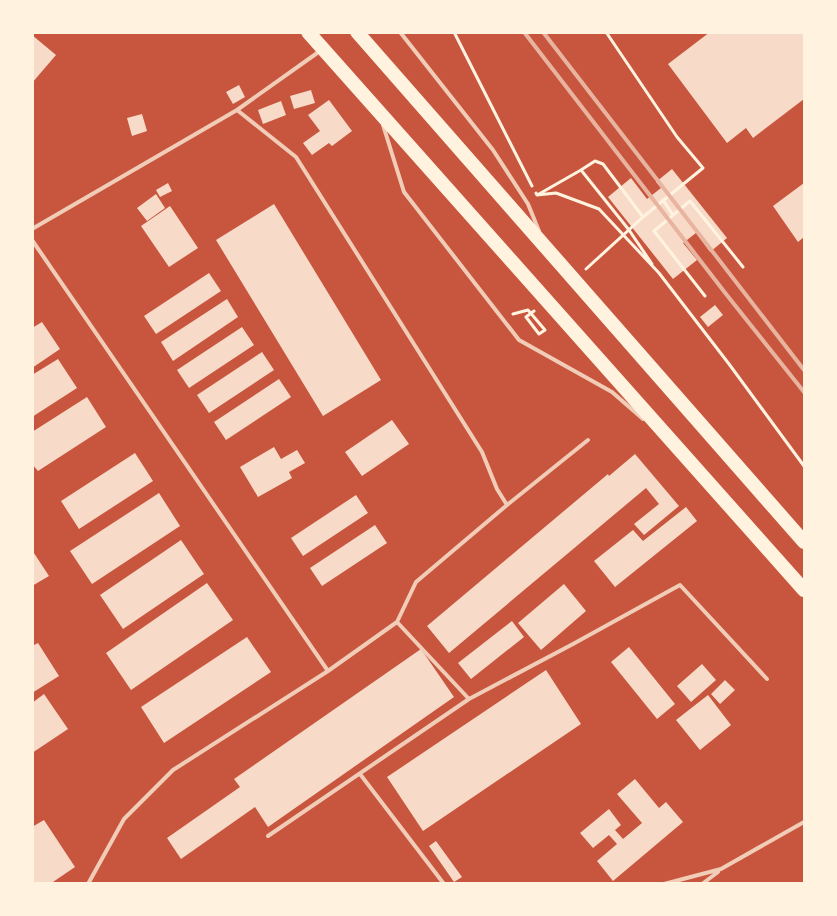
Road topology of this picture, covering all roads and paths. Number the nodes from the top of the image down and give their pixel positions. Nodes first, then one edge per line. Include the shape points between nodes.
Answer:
1 (308, 32) edge
2 (357, 32) edge
3 (400, 32) edge
4 (454, 32) edge
5 (606, 32) edge
6 (322, 50) junction
7 (237, 110) junction
8 (380, 113) junction
9 (581, 170) junction
10 (537, 196) junction
11 (663, 200) junction
12 (528, 204) junction
13 (673, 215) junction
14 (643, 217) junction
15 (32, 230) edge
16 (629, 230) junction
17 (32, 240) edge
18 (548, 251) junction
19 (742, 267) dead end
20 (584, 270) dead end
21 (658, 274) junction
22 (705, 296) dead end
23 (540, 306) dead end
24 (528, 310) dead end
25 (588, 440) dead end
26 (676, 446) junction
27 (804, 466) edge
28 (507, 505) junction
29 (804, 542) edge
30 (804, 590) edge
31 (397, 622) junction
32 (328, 672) junction
33 (767, 679) dead end
34 (469, 699) junction
35 (360, 774) junction
36 (804, 822) edge
37 (268, 836) dead end
38 (721, 869) junction
39 (88, 884) edge
40 (444, 884) edge
41 (664, 884) edge
42 (702, 884) edge

1 - 6 highway
2 - 18 highway
3 - 12 lane via 493,150
4 - 10 path
5 - 11 path via 677,136 703,168
6 - 7 lane
6 - 8 highway
7 - 15 lane
7 - 28 lane via 296,157 482,452
8 - 26 highway
8 - 26 lane via 404,192 519,340 612,392
9 - 10 path
9 - 14 path via 595,160 603,164
9 - 16 path
10 - 12 path
10 - 21 path via 556,193 599,209
11 - 13 path
11 - 14 path
12 - 18 lane
13 - 19 path via 690,201
13 - 22 path via 654,230
14 - 16 path
16 - 20 path
16 - 21 path
17 - 32 lane
18 - 29 highway
21 - 27 path via 735,371
23 - 24 path via 526,318 539,334 545,330
25 - 28 lane
26 - 30 highway
28 - 31 lane via 416,582
31 - 32 lane
31 - 34 lane
32 - 39 lane via 173,770 124,820
33 - 34 lane via 680,585
34 - 35 lane
35 - 37 lane
35 - 40 lane
36 - 38 lane
38 - 41 lane
38 - 42 lane

